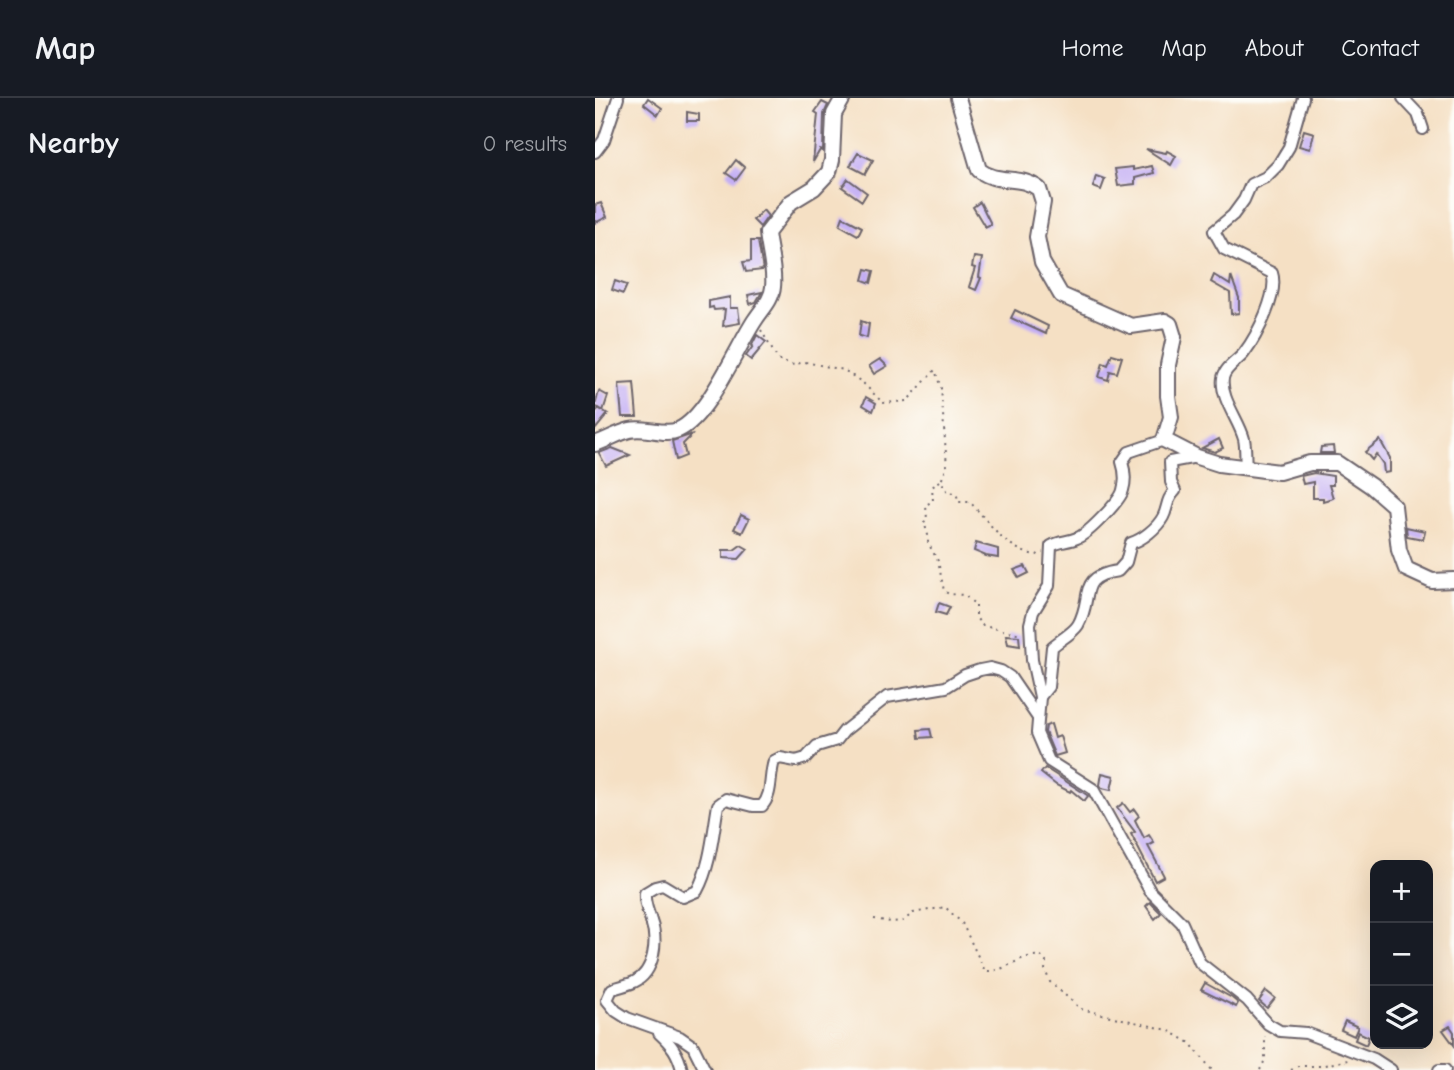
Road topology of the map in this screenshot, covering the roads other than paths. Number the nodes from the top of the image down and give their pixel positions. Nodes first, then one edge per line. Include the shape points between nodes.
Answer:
1 (618, 98) edge
2 (843, 98) edge
3 (958, 98) edge
4 (1303, 98) edge
5 (1403, 98) edge
6 (1423, 129) dead end
7 (595, 152) edge
8 (1164, 440) junction
9 (595, 444) edge
10 (1197, 457) junction
11 (1246, 467) junction
12 (1454, 580) edge
13 (1040, 697) junction
14 (1038, 718) junction
15 (651, 1027) junction
16 (682, 1070) edge
17 (705, 1070) edge
18 (1391, 1070) edge
19 (1439, 1070) edge
20 (1445, 1070) edge

1 - 7 street via 604,140
2 - 9 main road via 834,114 829,172 791,202 767,233 773,289 768,302 691,422 673,431 628,430
3 - 8 main road via 979,170 988,177 1029,182 1039,189 1043,202 1037,237 1040,255 1061,295 1131,326 1171,324 1171,417
4 - 11 street via 1289,147 1278,165 1251,184 1233,215 1214,231 1224,249 1272,273 1275,282 1257,335 1224,373 1231,410 1244,439
5 - 6 street via 1418,114
8 - 10 main road
8 - 13 street via 1129,452 1122,462 1123,492 1113,505 1081,537 1051,546 1049,586 1030,624
10 - 11 main road
10 - 13 street via 1170,462 1175,491 1163,517 1140,541 1131,543 1118,571 1091,583 1077,626 1052,647 1048,687
11 - 12 main road via 1279,472 1310,463 1337,463 1394,506 1406,569 1432,581
13 - 14 street
14 - 15 street via 1010,677 990,668 973,671 946,687 887,696 837,740 817,746 806,758 774,761 762,806 726,799 718,805 709,862 697,891 683,897 663,885 645,893 653,933 651,963 636,981 612,989 607,1000 627,1018
14 - 18 street via 1037,733 1049,761 1093,789 1150,891 1182,923 1200,963 1280,1031 1306,1033
15 - 16 street via 674,1047
15 - 17 street via 694,1046
19 - 20 street

